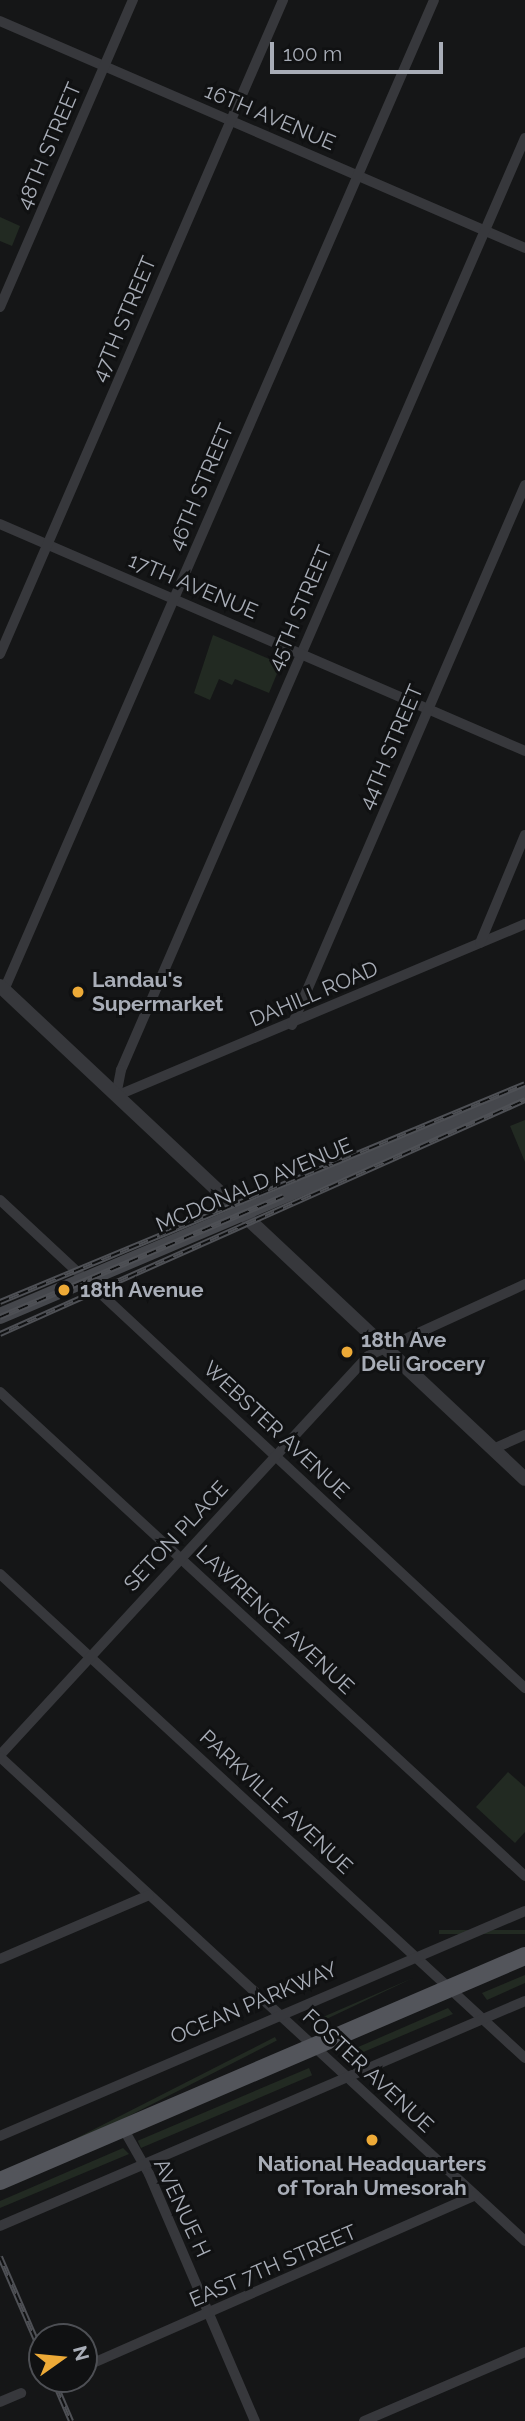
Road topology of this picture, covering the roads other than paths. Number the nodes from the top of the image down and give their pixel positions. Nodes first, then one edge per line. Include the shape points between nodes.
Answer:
1 (133, 0) edge
2 (283, 0) edge
3 (434, 0) edge
4 (0, 21) edge
5 (104, 66) junction
6 (231, 121) junction
7 (525, 138) edge
8 (358, 175) junction
9 (485, 230) junction
10 (525, 248) edge
11 (0, 307) edge
12 (525, 485) edge
13 (0, 524) edge
14 (47, 544) junction
15 (174, 599) junction
16 (0, 654) edge
17 (301, 654) junction
18 (428, 708) junction
19 (525, 751) edge
20 (525, 835) edge
21 (525, 924) edge
22 (480, 943) junction
23 (2, 988) edge
24 (292, 1025) junction
25 (525, 1093) edge
26 (116, 1096) junction
27 (0, 1200) edge
28 (241, 1213) junction
29 (86, 1279) junction
30 (525, 1284) edge
31 (0, 1316) edge
32 (384, 1346) junction
33 (0, 1392) edge
34 (525, 1435) edge
35 (493, 1449) junction
36 (276, 1457) junction
37 (525, 1479) edge
38 (181, 1559) junction
39 (0, 1574) edge
40 (90, 1657) junction
41 (525, 1688) edge
42 (0, 1756) edge
43 (525, 1876) edge
44 (149, 1895) junction
45 (525, 1911) edge
46 (525, 1956) edge
47 (416, 1958) junction
48 (0, 1959) edge
49 (450, 1988) junction
50 (525, 2001) edge
51 (281, 2016) junction
52 (483, 2019) junction
53 (314, 2046) junction
54 (525, 2058) edge
55 (347, 2077) junction
56 (123, 2128) junction
57 (0, 2136) edge
58 (142, 2165) junction
59 (0, 2181) edge
60 (475, 2195) junction
61 (0, 2226) edge
62 (525, 2241) edge
63 (209, 2314) junction
64 (525, 2352) edge
65 (98, 2361) edge
66 (21, 2393) dead end
67 (0, 2402) edge
68 (255, 2421) edge
69 (364, 2421) edge

1 - 5 street, 48TH STREET
2 - 6 street, 47TH STREET
3 - 8 street, 46TH STREET
4 - 5 street, 16TH AVENUE
5 - 6 street, 16TH AVENUE
5 - 11 street, 48TH STREET
6 - 8 street, 16TH AVENUE
6 - 14 street, 47TH STREET
7 - 9 street, 45TH STREET
8 - 9 street, 16TH AVENUE
8 - 15 street, 46TH STREET
9 - 10 street, 16TH AVENUE
9 - 17 street, 45TH STREET
12 - 18 street, 44TH STREET
13 - 14 street, 17TH AVENUE
14 - 15 street, 17TH AVENUE
14 - 16 street, 47TH STREET
15 - 17 street, 17TH AVENUE
15 - 23 street, 46TH STREET
17 - 18 street, 17TH AVENUE
17 - 26 street, 45TH STREET via 121,1070
18 - 19 street, 17TH AVENUE
18 - 24 street, 44TH STREET
20 - 22 street
21 - 22 street, DAHILL ROAD
22 - 24 street, DAHILL ROAD
23 - 26 street
24 - 26 street, DAHILL ROAD
25 - 28 main road, MCDONALD AVENUE
26 - 28 street
27 - 29 street, WEBSTER AVENUE
28 - 29 main road, MCDONALD AVENUE
28 - 32 street
29 - 31 main road, MCDONALD AVENUE
29 - 36 street, WEBSTER AVENUE
30 - 32 street
32 - 35 street
32 - 36 street, SETON PLACE
33 - 38 street, LAWRENCE AVENUE
34 - 35 street
35 - 37 street
36 - 38 street, SETON PLACE
36 - 41 street, WEBSTER AVENUE
38 - 40 street, SETON PLACE
38 - 43 street, LAWRENCE AVENUE
39 - 40 street, PARKVILLE AVENUE
40 - 42 street, SETON PLACE
40 - 47 street, PARKVILLE AVENUE
42 - 44 street, FOSTER AVENUE
44 - 48 street
44 - 51 street, FOSTER AVENUE
45 - 47 street, OCEAN PARKWAY
46 - 49 main road
47 - 49 street, PARKVILLE AVENUE
47 - 51 street, OCEAN PARKWAY
49 - 52 street, PARKVILLE AVENUE
49 - 53 main road
50 - 52 street
51 - 53 street, FOSTER AVENUE
51 - 57 street, OCEAN PARKWAY
52 - 54 street, PARKVILLE AVENUE
52 - 55 street
53 - 55 street, FOSTER AVENUE
53 - 56 main road
55 - 58 street
55 - 60 street, FOSTER AVENUE
56 - 58 street, AVENUE H
56 - 59 main road
58 - 61 street
58 - 63 street, AVENUE H
60 - 62 street, FOSTER AVENUE
60 - 63 street, EAST 7TH STREET
63 - 65 street, EAST 7TH STREET
63 - 68 street, AVENUE H
64 - 69 street
66 - 67 street

